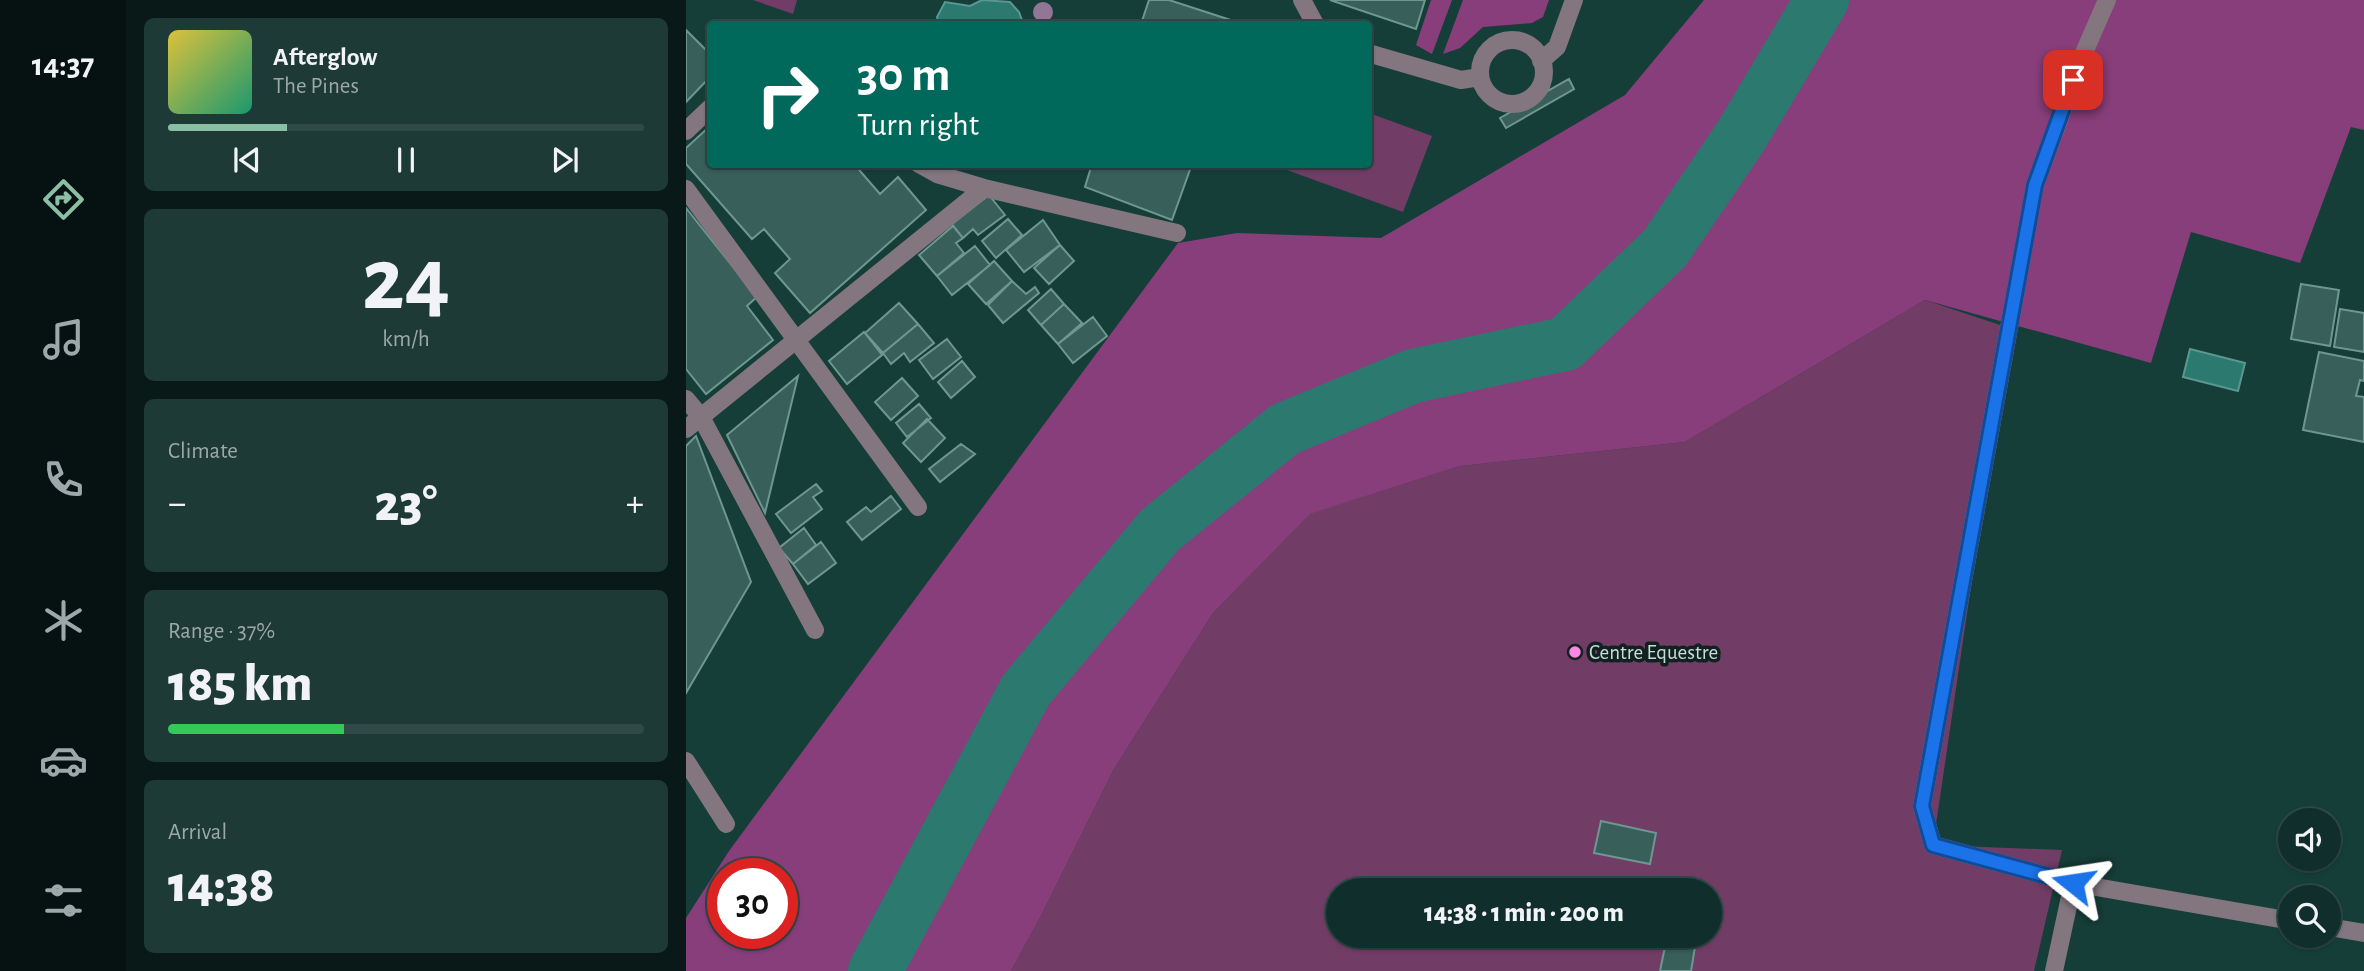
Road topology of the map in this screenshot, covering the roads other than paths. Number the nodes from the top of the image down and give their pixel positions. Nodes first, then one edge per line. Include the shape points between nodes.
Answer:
1 (1302, 0) edge
2 (1574, 0) edge
3 (2107, 0) edge
4 (1313, 21) edge
5 (1372, 53) edge
6 (1541, 61) junction
7 (1480, 77) junction
8 (707, 111) edge
9 (686, 131) edge
10 (926, 168) edge
11 (984, 188) junction
12 (686, 189) edge
13 (1177, 233) dead end
14 (796, 340) junction
15 (686, 398) edge
16 (701, 417) junction
17 (686, 429) edge
18 (918, 507) dead end
19 (815, 630) dead end
20 (686, 761) edge
21 (726, 824) dead end
22 (2073, 883) junction
23 (2278, 918) edge
24 (2341, 929) edge
25 (2364, 933) edge
26 (2054, 971) edge

1 - 4 street
2 - 6 street via 1557,47
3 - 22 street via 2035,185 1922,806 1933,845
5 - 7 street via 1461,80
6 - 7 street via 1524,41 1507,40 1492,46 1482,60
6 - 7 street via 1542,84 1532,97 1517,104 1500,102 1487,93
8 - 9 street
10 - 11 street
11 - 13 street
11 - 14 street
12 - 14 street
14 - 16 street
14 - 18 street
15 - 16 street
16 - 17 street
16 - 19 street
20 - 21 street
22 - 23 street
22 - 26 street
24 - 25 street

